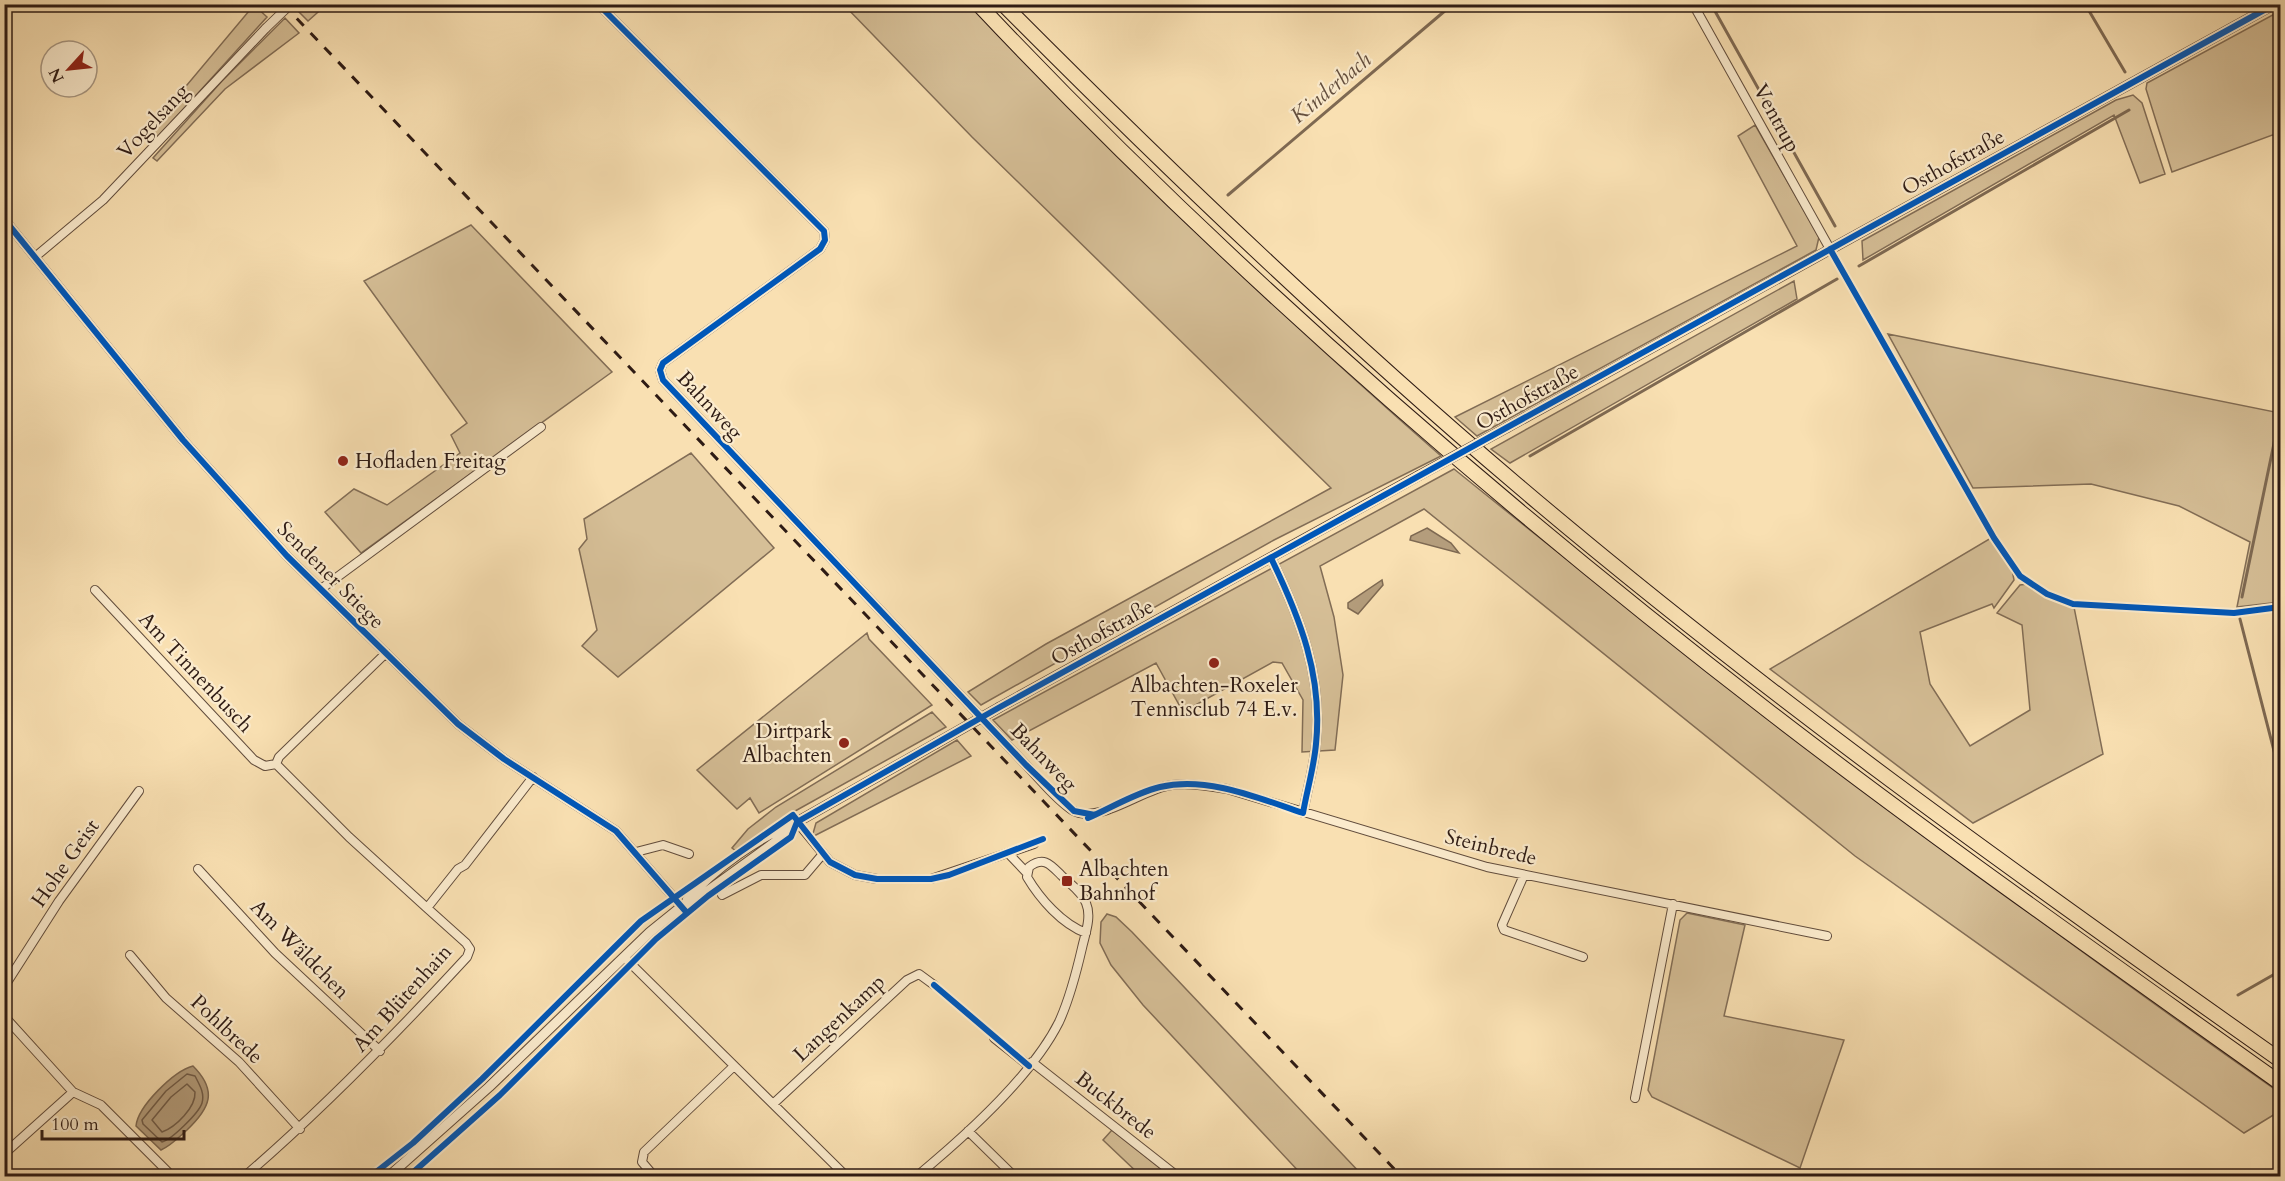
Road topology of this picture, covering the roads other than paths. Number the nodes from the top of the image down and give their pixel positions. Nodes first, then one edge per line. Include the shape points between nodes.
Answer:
1 (291, 4) edge
2 (598, 4) edge
3 (978, 4) edge
4 (1003, 4) edge
5 (1693, 4) edge
6 (2275, 4) edge
7 (4, 219) edge
8 (1830, 249) junction
9 (35, 257) junction
10 (541, 427) dead end
11 (1271, 558) junction
12 (321, 589) junction
13 (95, 590) dead end
14 (386, 653) junction
15 (276, 764) junction
16 (533, 777) junction
17 (139, 791) dead end
18 (1303, 813) junction
19 (1095, 815) joint
20 (798, 822) junction
21 (1034, 844) dead end
22 (636, 852) junction
23 (1008, 853) junction
24 (688, 854) dead end
25 (822, 855) junction
26 (198, 869) dead end
27 (1026, 872) junction
28 (1524, 875) junction
29 (722, 895) dead end
30 (683, 904) junction
31 (1673, 904) junction
32 (427, 908) junction
33 (1086, 933) junction
34 (1827, 936) dead end
35 (130, 955) dead end
36 (1583, 957) dead end
37 (625, 958) junction
38 (934, 985) dead end
39 (4, 987) edge
40 (4, 1016) edge
41 (994, 1038) dead end
42 (380, 1052) junction
43 (2280, 1060) edge
44 (1031, 1064) junction
45 (734, 1066) junction
46 (2280, 1083) edge
47 (73, 1092) junction
48 (1635, 1098) dead end
49 (773, 1104) junction
50 (300, 1130) junction
51 (968, 1131) junction
52 (4, 1154) edge
53 (172, 1176) edge
54 (245, 1176) edge
55 (389, 1176) edge
56 (654, 1176) edge
57 (846, 1176) edge
58 (917, 1176) edge
59 (1014, 1176) edge
60 (1177, 1176) edge

1 - 9 street, Vogelsang, bridge via 103,200
2 - 19 street, Bahnweg via 824,231 820,249 663,363 663,380 1026,765 1074,811
3 - 46 highway via 1261,282 1514,506 1773,714
4 - 43 highway via 1273,269 1516,484 1661,603 1906,792
5 - 8 street, Ventrup
6 - 8 street, Osthofstraße
7 - 9 street, Sendener Stiege
8 - 11 street, Osthofstraße, bridge
9 - 12 street, Sendener Stiege via 183,440
10 - 12 street
11 - 18 street via 1296,610 1316,683 1316,745
11 - 20 street, Osthofstraße, bridge
12 - 14 street, Sendener Stiege
13 - 15 street, Am Tinnenbusch via 254,760 265,766
14 - 15 street
14 - 16 street, Sendener Stiege via 458,724
15 - 32 street, Am Tinnenbusch
16 - 22 street, Sendener Stiege via 603,821
16 - 32 street
17 - 39 street, Hohe Geist via 59,901
18 - 19 street, Steinbrede via 1227,789 1195,784 1157,788
18 - 28 street, Steinbrede
20 - 25 street
20 - 30 street, Osthofstraße via 705,893
21 - 23 street
22 - 24 street via 663,845
22 - 30 street, Sendener Stiege
23 - 25 street via 931,879 855,875
23 - 27 street
25 - 29 street via 805,875 761,875
26 - 42 street, Am Wäldchen via 275,953
27 - 33 street via 1031,885 1064,921
27 - 33 street via 1039,861 1049,862 1088,906
28 - 31 street, Steinbrede
28 - 36 street via 1502,925 1504,930
30 - 37 street, Osthofstraße
31 - 34 street, Steinbrede
31 - 48 street
32 - 42 street, Am Blütenhain via 470,949 467,957
33 - 44 street via 1058,1024
35 - 50 street, Pohlbrede via 166,998 239,1062
37 - 45 street
37 - 55 street, Osthofstraße via 489,1088
38 - 49 street, Langenkamp via 919,974 907,980
40 - 47 street
41 - 44 street
42 - 50 street, Am Blütenhain
44 - 51 street
44 - 60 street, Buckbrede
45 - 49 street
45 - 56 street via 644,1152 642,1162
47 - 52 street
47 - 53 street via 101,1106
49 - 57 street
50 - 54 street, Am Blütenhain
51 - 58 street
51 - 59 street

